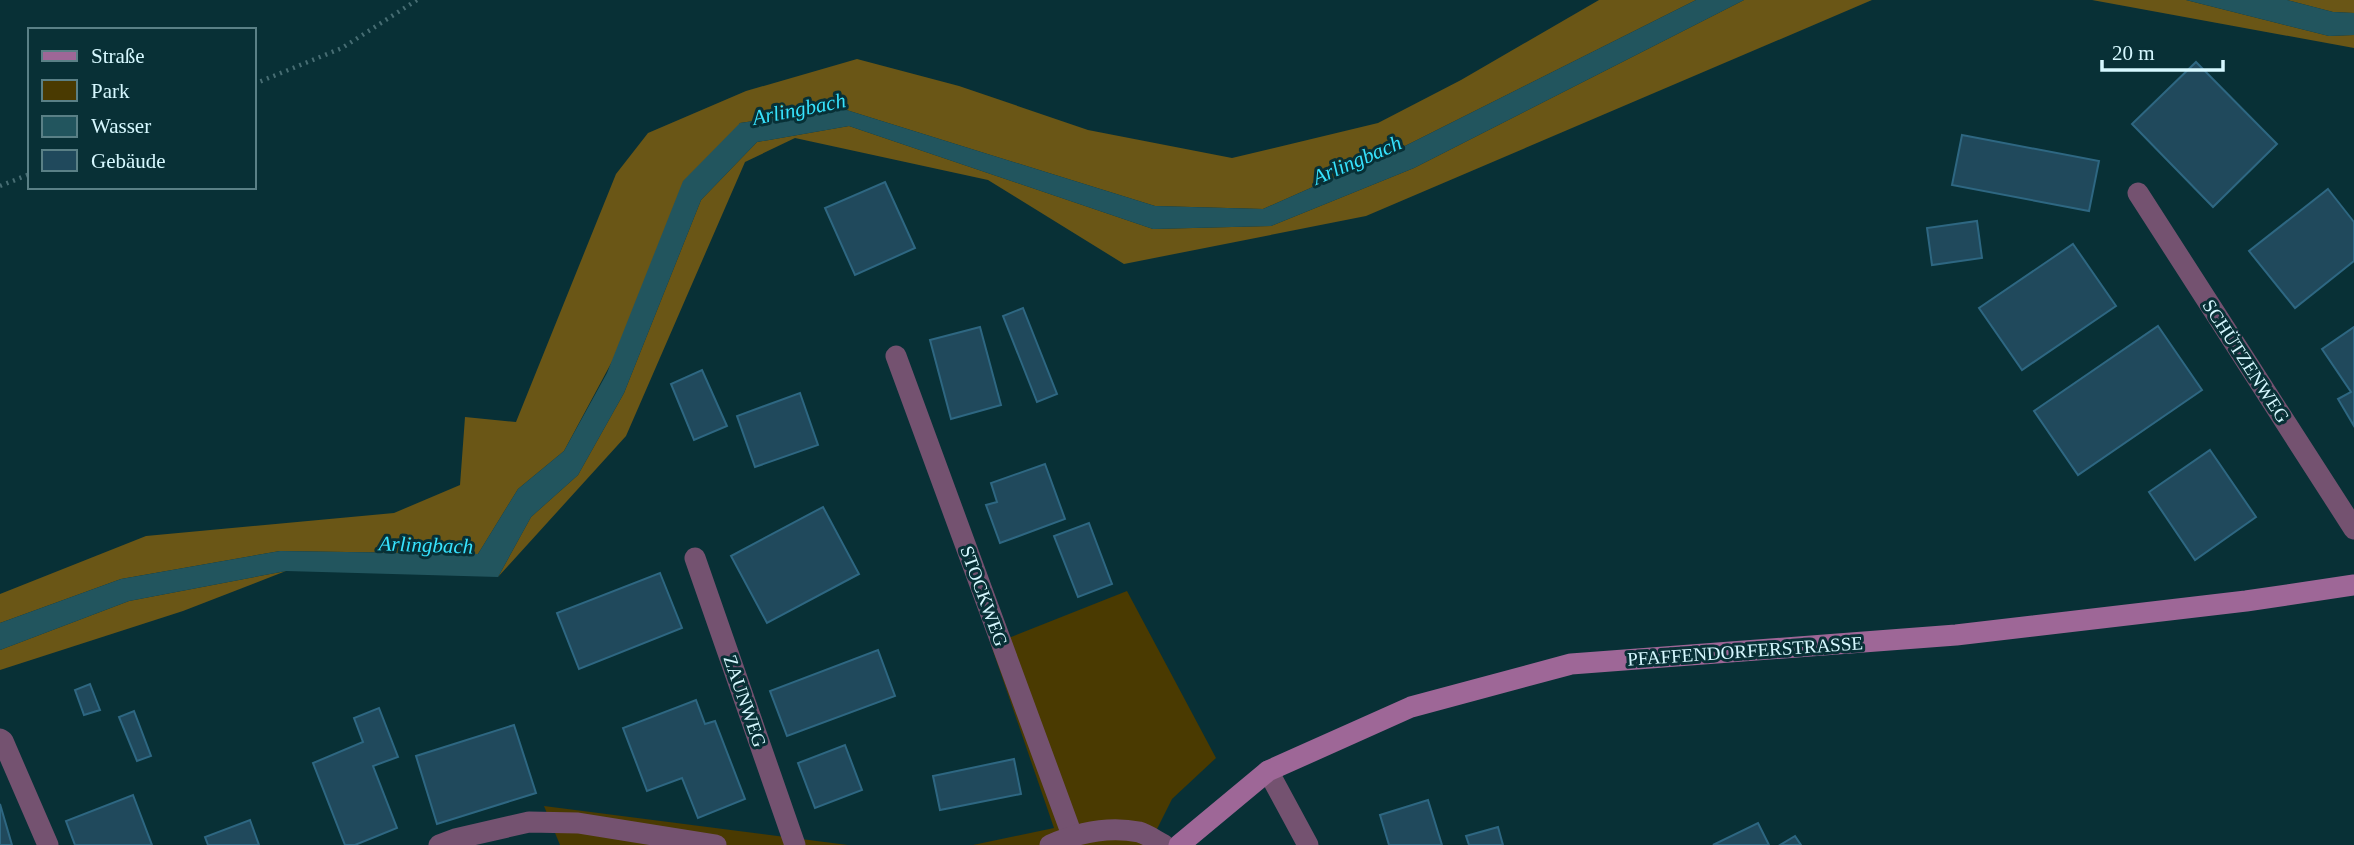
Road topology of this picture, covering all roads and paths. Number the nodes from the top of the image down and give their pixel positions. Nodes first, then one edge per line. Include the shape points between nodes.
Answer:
1 (417, 0) edge
2 (256, 83) edge
3 (28, 175) edge
4 (0, 186) edge
5 (2138, 193) dead end
6 (895, 356) dead end
7 (2354, 529) edge
8 (695, 558) dead end
9 (2354, 586) edge
10 (0, 739) edge
11 (1268, 771) junction
12 (1072, 835) junction
13 (48, 845) edge
14 (439, 845) edge
15 (716, 845) edge
16 (795, 845) edge
17 (1050, 845) edge
18 (1164, 845) edge
19 (1179, 845) edge
20 (1308, 845) edge

1 - 2 path via 342,48
3 - 4 path
5 - 7 street, SCHÜTZENWEG
6 - 12 street, STOCKWEG
8 - 16 street, ZAUNWEG
9 - 11 main road, PFAFFENDORFERSTRASSE via 1956,635 1571,664 1411,706
10 - 13 street
11 - 19 main road, PFAFFENDORFERSTRASSE
11 - 20 street
12 - 17 street
12 - 18 street via 1140,832
14 - 15 street via 529,822 578,823

